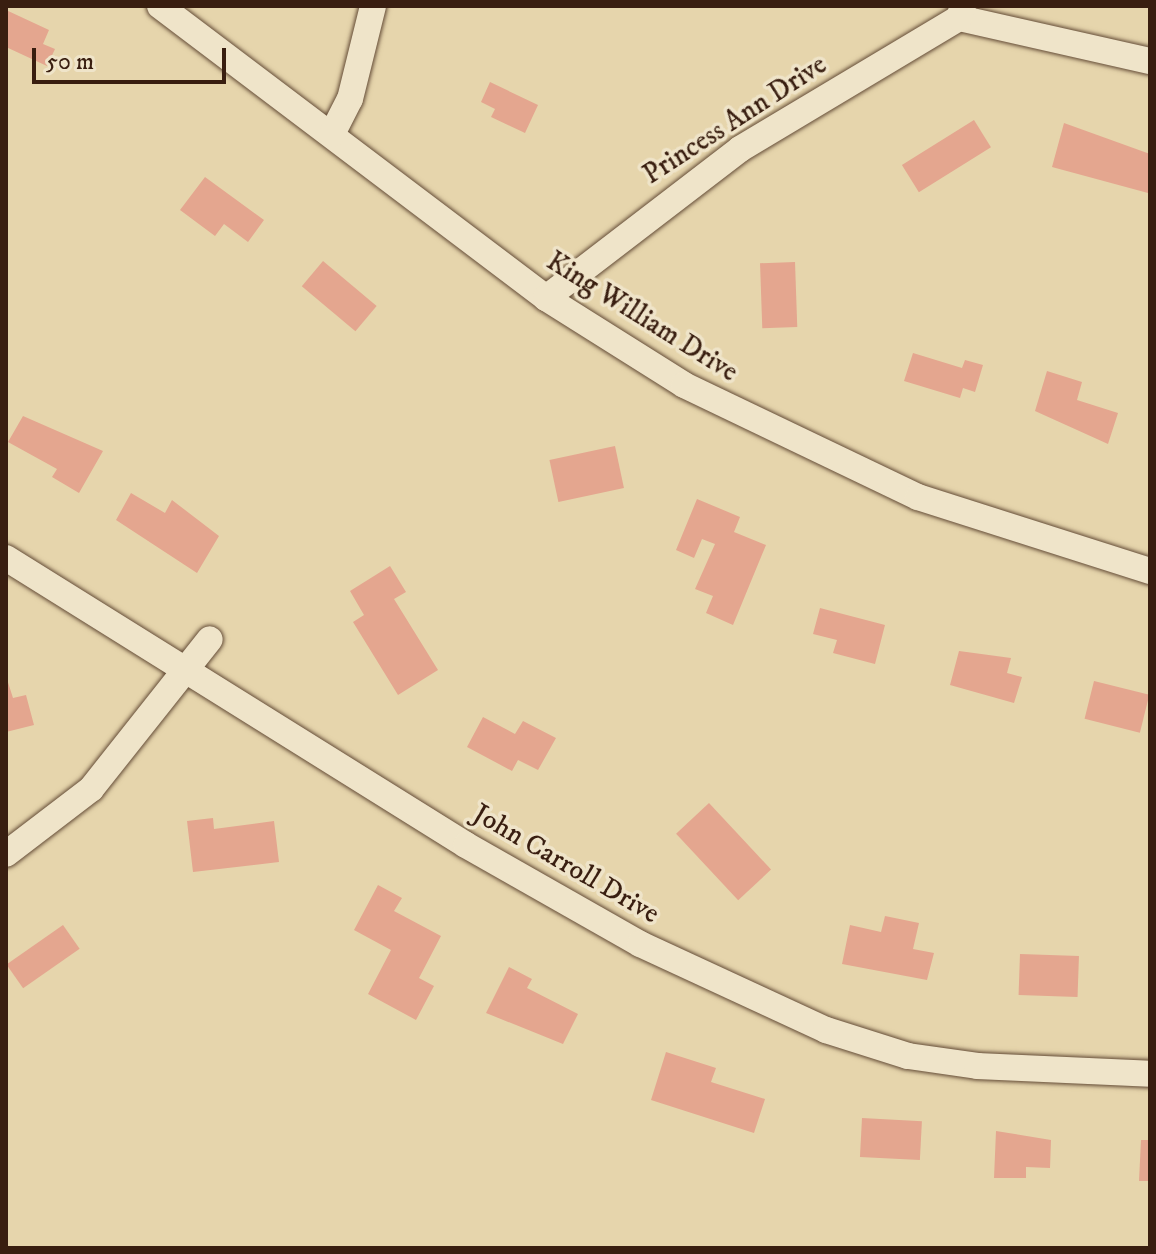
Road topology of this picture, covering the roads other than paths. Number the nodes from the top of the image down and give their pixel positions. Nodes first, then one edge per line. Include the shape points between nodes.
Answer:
1 (160, 6) edge
2 (373, 6) edge
3 (961, 12) edge
4 (1150, 61) edge
5 (332, 134) junction
6 (546, 298) junction
7 (6, 558) edge
8 (1150, 571) edge
9 (210, 639) dead end
10 (189, 668) junction
11 (6, 854) edge
12 (1150, 1074) edge

1 - 5 street, King William Drive
2 - 5 street via 350,99
3 - 4 street
3 - 6 street, Princess Ann Drive via 740,149
5 - 6 street, King William Drive
6 - 8 street, King William Drive via 755,425 918,497
7 - 10 street, John Carroll Drive
9 - 10 street
10 - 11 street via 91,789
10 - 12 street, John Carroll Drive via 520,876 640,944 826,1030 908,1056 977,1066

